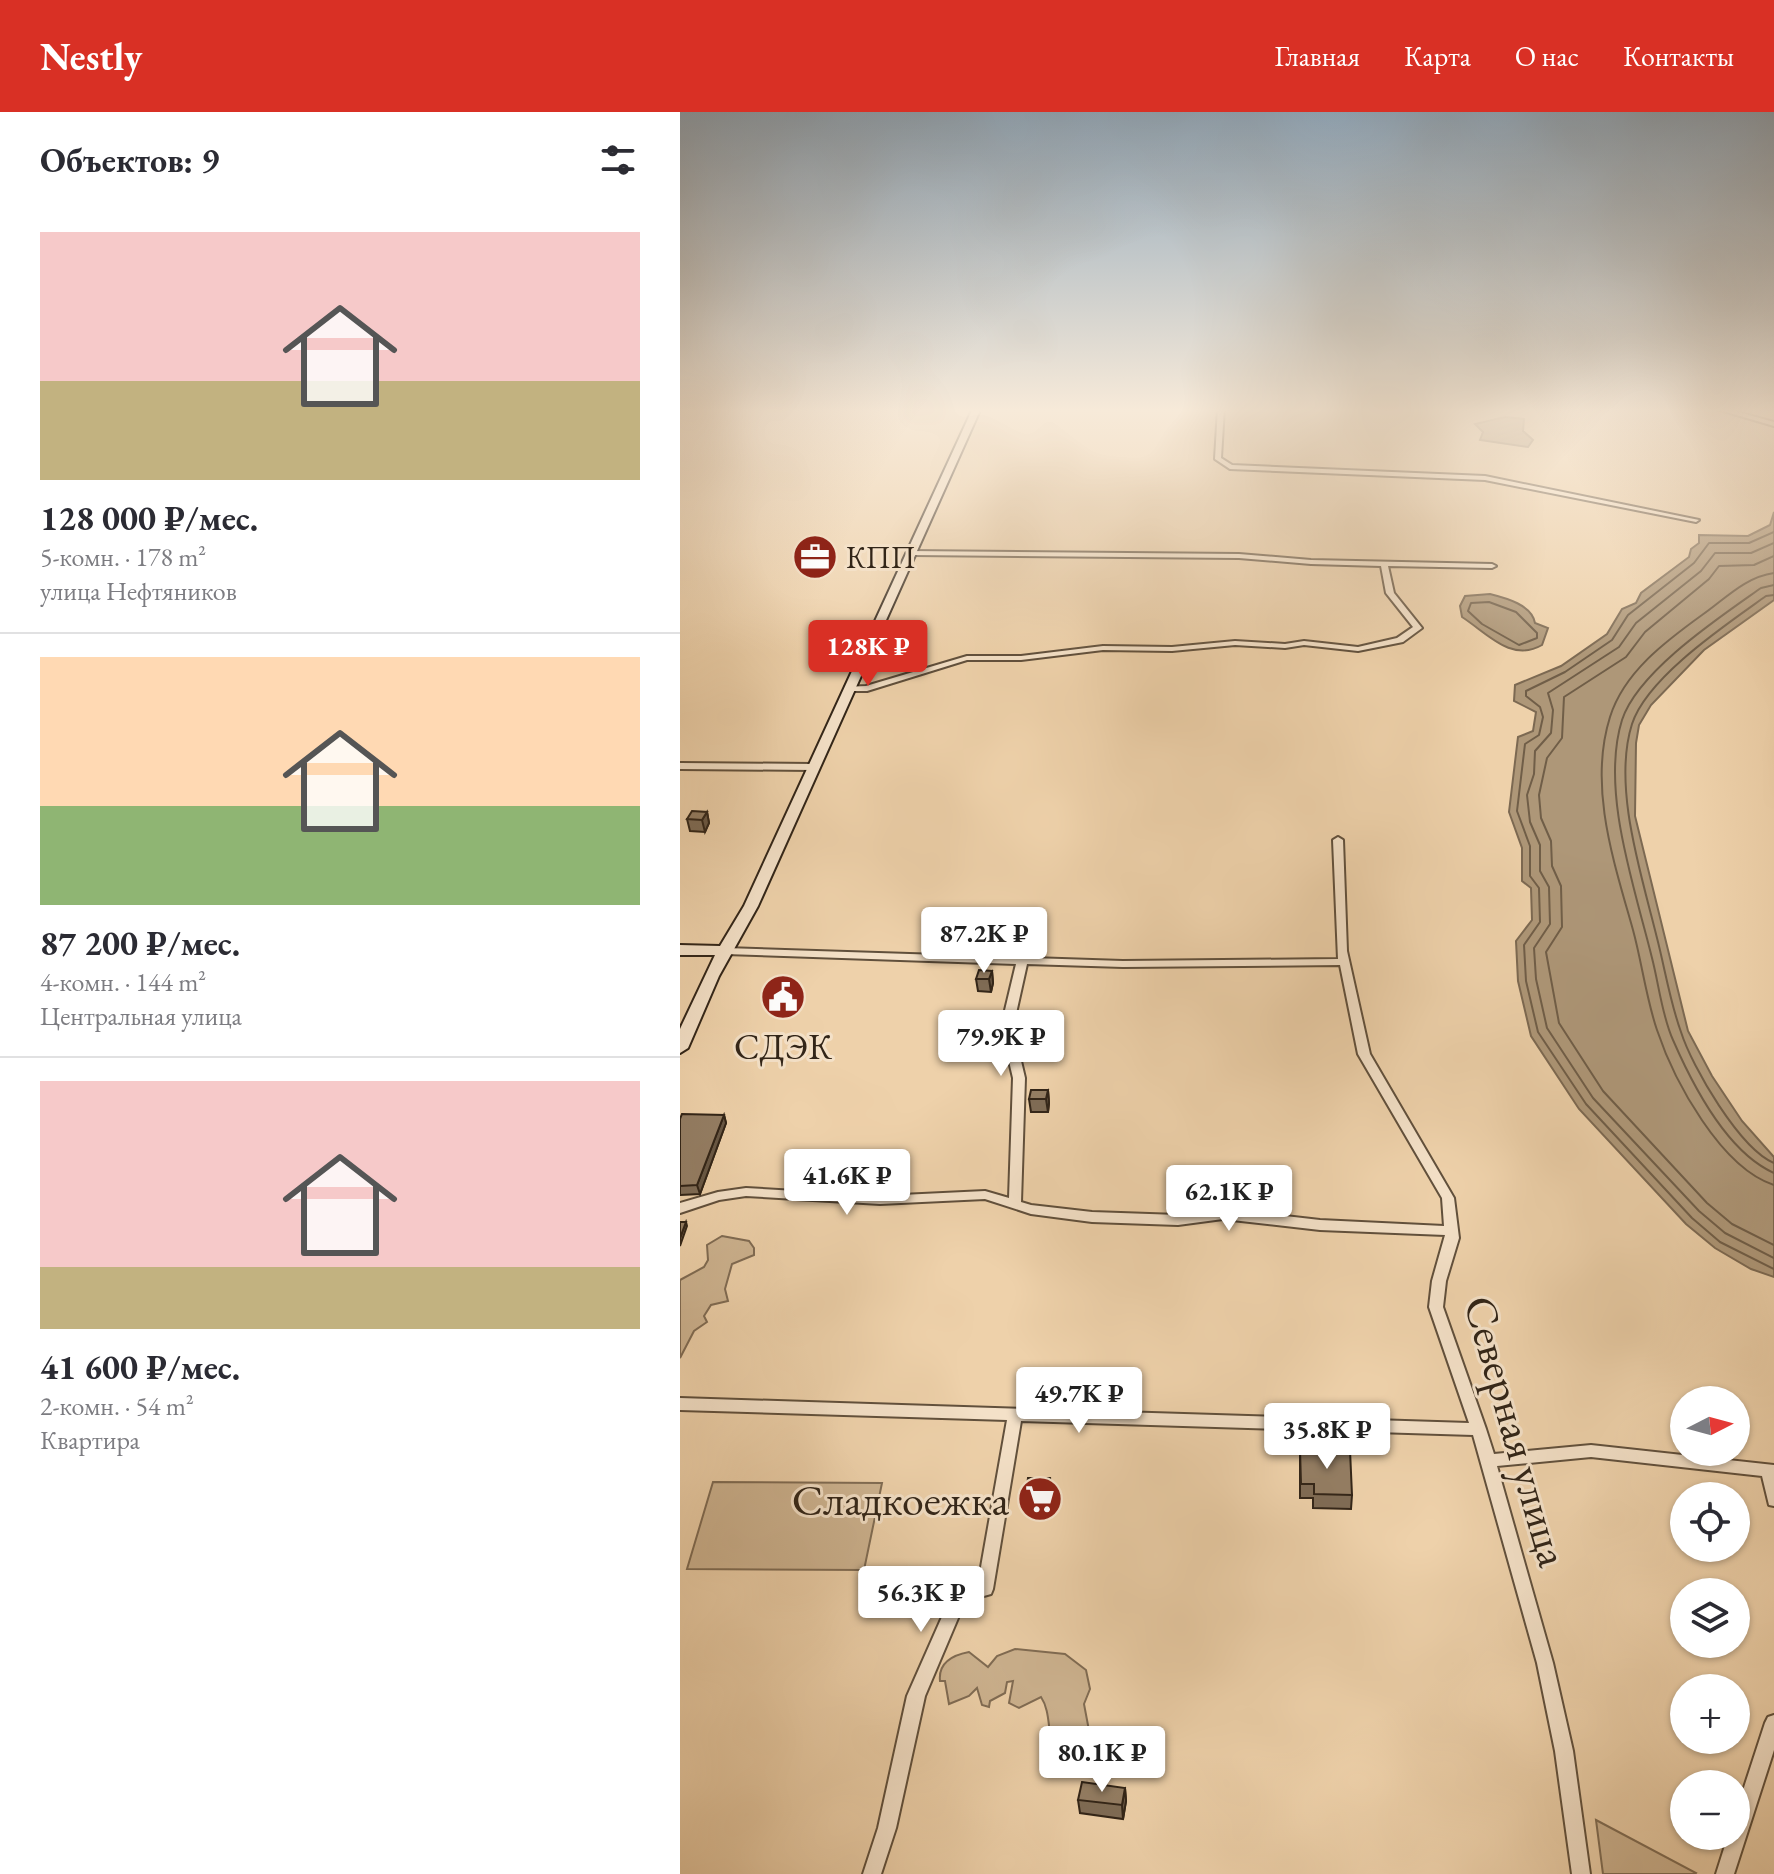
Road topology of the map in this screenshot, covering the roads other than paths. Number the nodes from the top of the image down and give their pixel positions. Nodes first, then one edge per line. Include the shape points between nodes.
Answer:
1 (940, 490) edge
2 (1546, 490) edge
3 (1696, 520) dead end
4 (912, 553) junction
5 (1384, 563) junction
6 (1492, 566) dead end
7 (848, 689) junction
8 (680, 766) edge
9 (813, 767) junction
10 (1338, 840) dead end
11 (680, 950) edge
12 (725, 951) junction
13 (1022, 961) junction
14 (1344, 962) junction
15 (680, 1048) edge
16 (1015, 1203) junction
17 (680, 1208) edge
18 (1452, 1231) junction
19 (680, 1404) edge
20 (1015, 1414) junction
21 (1479, 1429) junction
22 (1488, 1461) junction
23 (1771, 1471) edge
24 (1774, 1500) edge
25 (1774, 1723) edge
26 (872, 1874) edge
27 (1581, 1874) edge
28 (1725, 1874) edge

1 - 4 street
2 - 3 street
4 - 5 street
4 - 7 street
5 - 6 street
5 - 7 street via 1390,593 1418,628 1400,640 1358,649 1241,643 967,658
7 - 9 street
8 - 9 street
9 - 12 street via 751,906
10 - 14 street, Северная улица
11 - 12 street
12 - 13 street
12 - 15 street
13 - 14 street
13 - 16 street via 1007,1027 1019,1078
14 - 18 street, Северная улица via 1364,1054 1444,1188
16 - 17 street via 985,1195 880,1200 746,1192
16 - 18 street via 1092,1217 1178,1220 1223,1214
18 - 21 street, Северная улица via 1436,1307
19 - 20 street
20 - 21 street
20 - 26 street via 985,1589 968,1593 955,1606 916,1696
21 - 22 street, Северная улица
22 - 23 street via 1591,1451
22 - 27 street, Северная улица via 1548,1675
23 - 24 street
25 - 28 street

